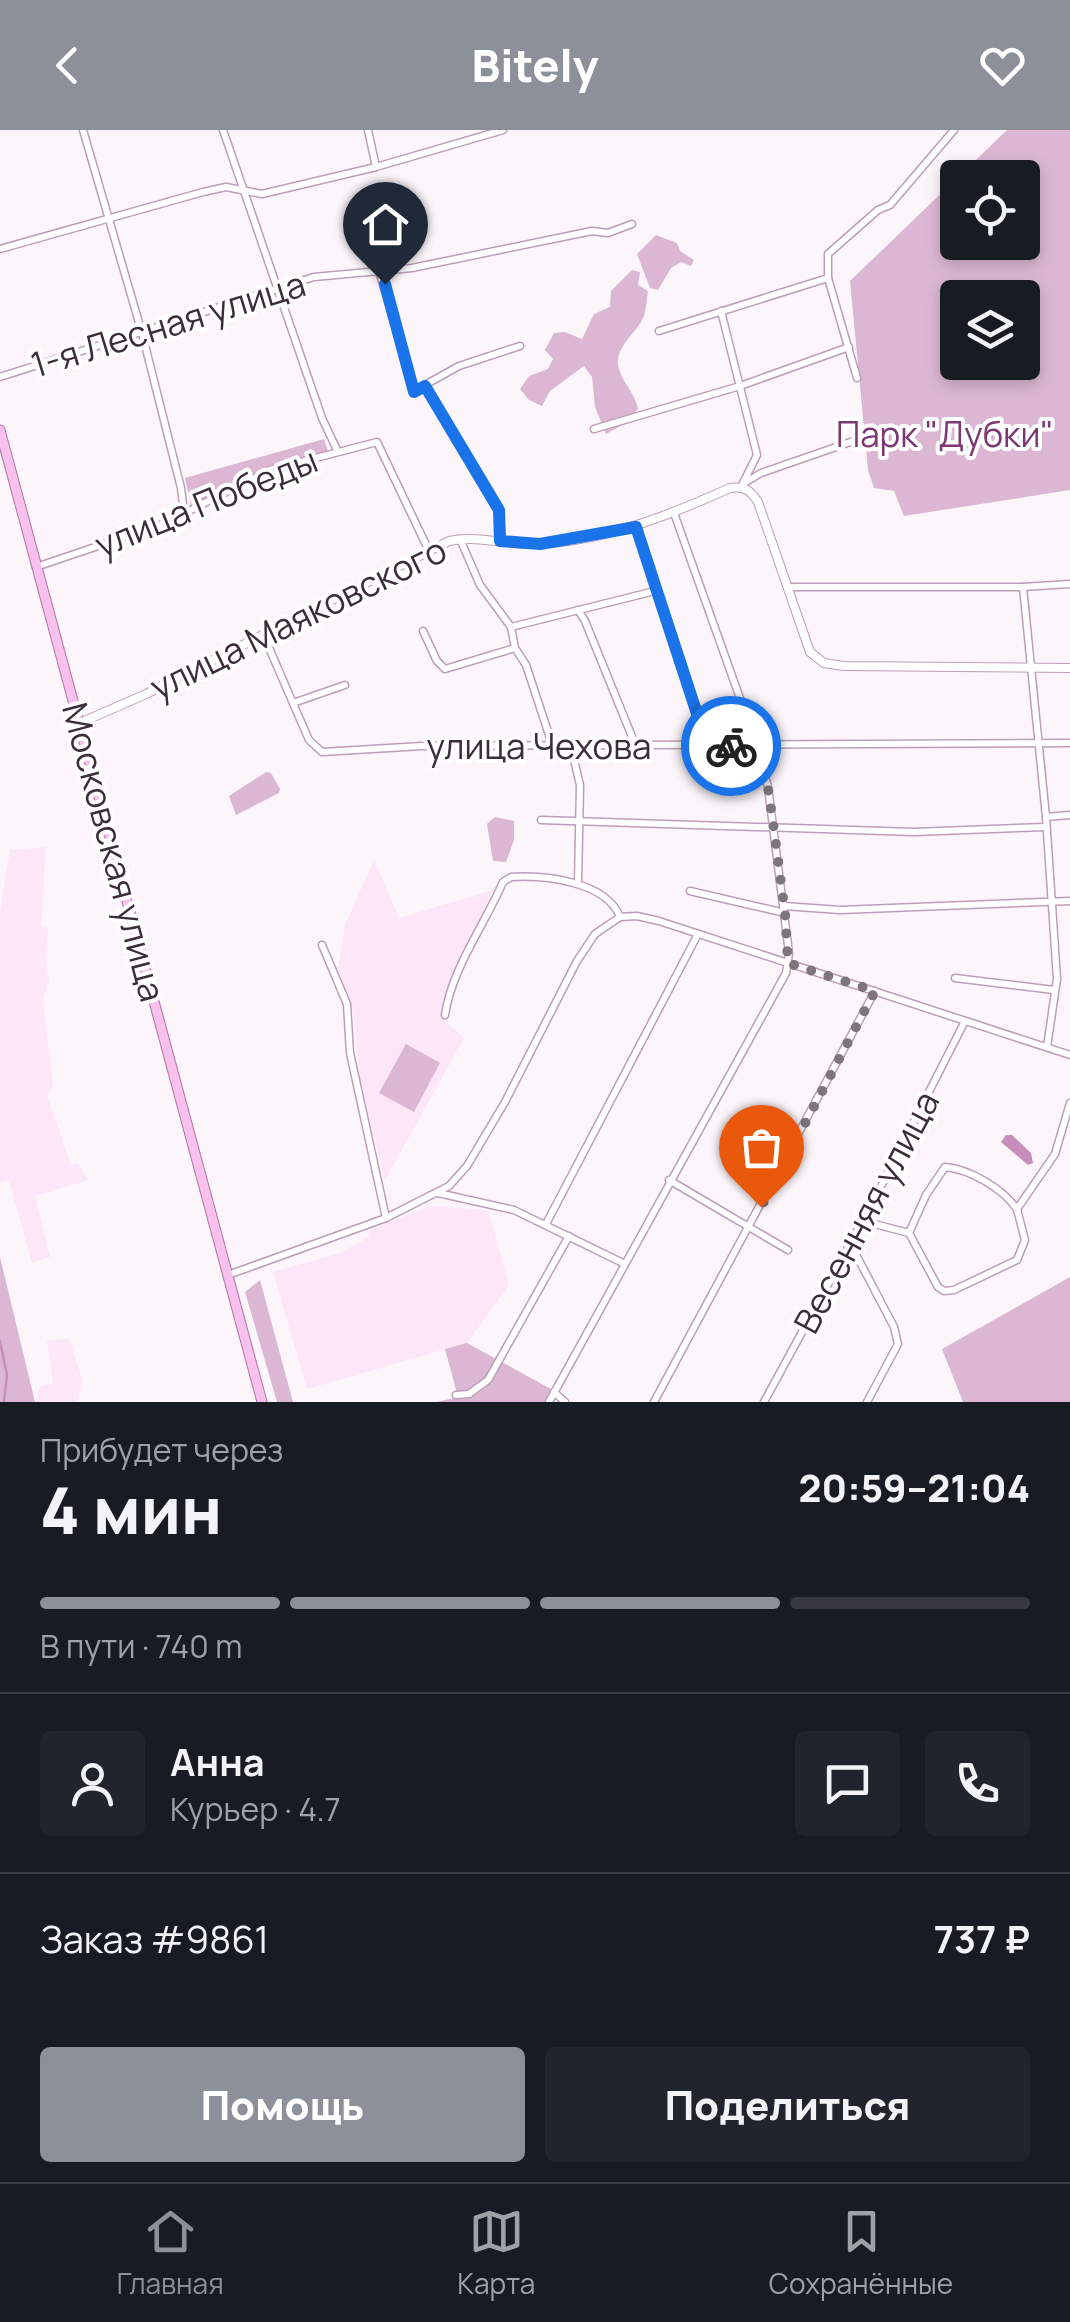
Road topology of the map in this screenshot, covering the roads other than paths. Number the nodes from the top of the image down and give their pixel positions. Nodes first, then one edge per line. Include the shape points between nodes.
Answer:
1 (83, 130) edge
2 (222, 130) edge
3 (368, 130) edge
4 (503, 130) edge
5 (954, 130) edge
6 (376, 167) junction
7 (242, 190) junction
8 (110, 219) junction
9 (632, 224) dead end
10 (0, 249) edge
11 (379, 271) junction
12 (828, 278) junction
13 (280, 290) junction
14 (721, 311) junction
15 (658, 331) dead end
16 (142, 333) junction
17 (520, 346) dead end
18 (849, 347) junction
19 (0, 377) edge
20 (857, 378) dead end
21 (425, 386) junction
22 (740, 386) junction
23 (594, 429) dead end
24 (0, 430) edge
25 (862, 438) dead end
26 (337, 450) junction
27 (4, 461) edge
28 (741, 486) junction
29 (184, 513) junction
30 (674, 513) junction
31 (636, 527) junction
32 (460, 539) junction
33 (500, 541) junction
34 (430, 551) junction
35 (36, 567) junction
36 (1070, 584) edge
37 (790, 586) junction
38 (1023, 588) junction
39 (655, 590) junction
40 (578, 610) junction
41 (511, 627) junction
42 (424, 630) dead end
43 (263, 634) junction
44 (515, 648) junction
45 (1029, 668) junction
46 (1070, 668) edge
47 (345, 684) dead end
48 (293, 703) junction
49 (80, 723) junction
50 (1036, 743) junction
51 (1070, 743) edge
52 (635, 744) junction
53 (712, 745) junction
54 (571, 746) junction
55 (757, 746) junction
56 (553, 747) junction
57 (1070, 816) edge
58 (1046, 818) junction
59 (541, 820) dead end
60 (581, 822) junction
61 (1045, 827) junction
62 (774, 830) junction
63 (578, 884) junction
64 (690, 891) dead end
65 (1070, 901) edge
66 (1051, 902) junction
67 (785, 910) junction
68 (620, 916) junction
69 (698, 934) junction
70 (322, 944) dead end
71 (788, 963) junction
72 (955, 978) dead end
73 (1070, 978) edge
74 (1057, 979) junction
75 (1054, 990) junction
76 (875, 991) junction
77 (445, 1015) dead end
78 (965, 1020) junction
79 (1048, 1047) junction
80 (1070, 1055) edge
81 (1070, 1104) edge
82 (669, 1180) junction
83 (438, 1194) junction
84 (1017, 1208) junction
85 (386, 1218) junction
86 (863, 1221) junction
87 (546, 1224) junction
88 (748, 1226) junction
89 (909, 1233) junction
90 (568, 1236) junction
91 (850, 1244) junction
92 (788, 1250) dead end
93 (625, 1264) junction
94 (228, 1274) junction
95 (554, 1392) junction
96 (456, 1395) dead end
97 (262, 1402) edge
98 (549, 1402) edge
99 (565, 1402) edge
100 (654, 1402) edge
101 (764, 1402) edge
102 (867, 1402) edge

1 - 8 street
2 - 7 street
3 - 6 street
4 - 6 street
5 - 12 street via 890,205 828,254
6 - 7 street via 262,194
7 - 8 street via 203,192
7 - 13 street
8 - 10 street
8 - 16 street
9 - 11 street, 1-я Лесная улица
11 - 13 street, 1-я Лесная улица via 314,277
11 - 21 street via 414,392
12 - 14 street
12 - 18 street
13 - 16 street, 1-я Лесная улица
13 - 26 street
14 - 15 street
14 - 22 street
16 - 19 street, 1-я Лесная улица
16 - 29 street
17 - 21 street via 459,366
18 - 20 street
18 - 22 street
21 - 33 street via 499,510
22 - 23 street
22 - 28 street via 758,454
24 - 27 main road, Московская улица
25 - 28 street, улица Маяковского
26 - 29 street, улица Победы via 270,470
26 - 34 street, улица Победы via 377,442
27 - 35 main road, Московская улица
28 - 30 street, улица Маяковского
28 - 37 street via 758,502
29 - 35 street, улица Победы
30 - 31 street, улица Маяковского
30 - 55 street
31 - 33 street, улица Маяковского via 540,544
31 - 39 street
32 - 33 street, улица Маяковского
32 - 34 street, улица Маяковского
32 - 41 street via 480,585
34 - 43 street, улица Маяковского
35 - 49 main road, Московская улица
36 - 38 street
37 - 38 street
37 - 45 street via 810,652 824,663
38 - 45 street
39 - 40 street
39 - 53 street
40 - 41 street
40 - 52 street
41 - 44 street
42 - 44 street via 445,668
43 - 48 street, улица Чехова
43 - 49 street, улица Маяковского
44 - 56 street
45 - 46 street
45 - 50 street
47 - 48 street
48 - 56 street, улица Чехова via 309,740 322,752
49 - 94 main road, Московская улица
50 - 51 street, улица Чехова
50 - 55 street, улица Чехова
50 - 58 street
52 - 53 street, улица Чехова
52 - 54 street, улица Чехова
53 - 55 street, улица Чехова
54 - 56 street, улица Чехова
54 - 60 street
55 - 62 street
57 - 58 street
58 - 61 street
59 - 60 street
60 - 62 street
60 - 63 street
61 - 62 street
61 - 66 street
62 - 67 street
63 - 68 street via 603,895
63 - 77 street via 511,877 503,882
64 - 67 street
65 - 66 street
66 - 67 street
66 - 74 street
67 - 71 street
68 - 69 street
68 - 83 street via 596,934 577,962 467,1166
69 - 71 street
69 - 87 street
70 - 85 street via 347,1004 350,1053
71 - 76 street
71 - 82 street
72 - 75 street
73 - 74 street
74 - 75 street
75 - 79 street
76 - 78 street
76 - 88 street
78 - 79 street
78 - 86 street, Весенняя улица
79 - 80 street
81 - 84 street via 1055,1154
82 - 88 street
82 - 93 street
83 - 85 street
83 - 87 street
84 - 89 street via 994,1187 945,1167
84 - 89 street via 1025,1240 1017,1260 954,1290 938,1287
85 - 94 street
86 - 89 street
86 - 91 street, Весенняя улица
87 - 90 street
88 - 92 street
88 - 100 street
90 - 93 street
90 - 96 street via 494,1372 469,1394
91 - 101 street, Весенняя улица
91 - 102 street via 898,1344
93 - 95 street
94 - 97 main road, Московская улица
95 - 98 street
95 - 99 street

